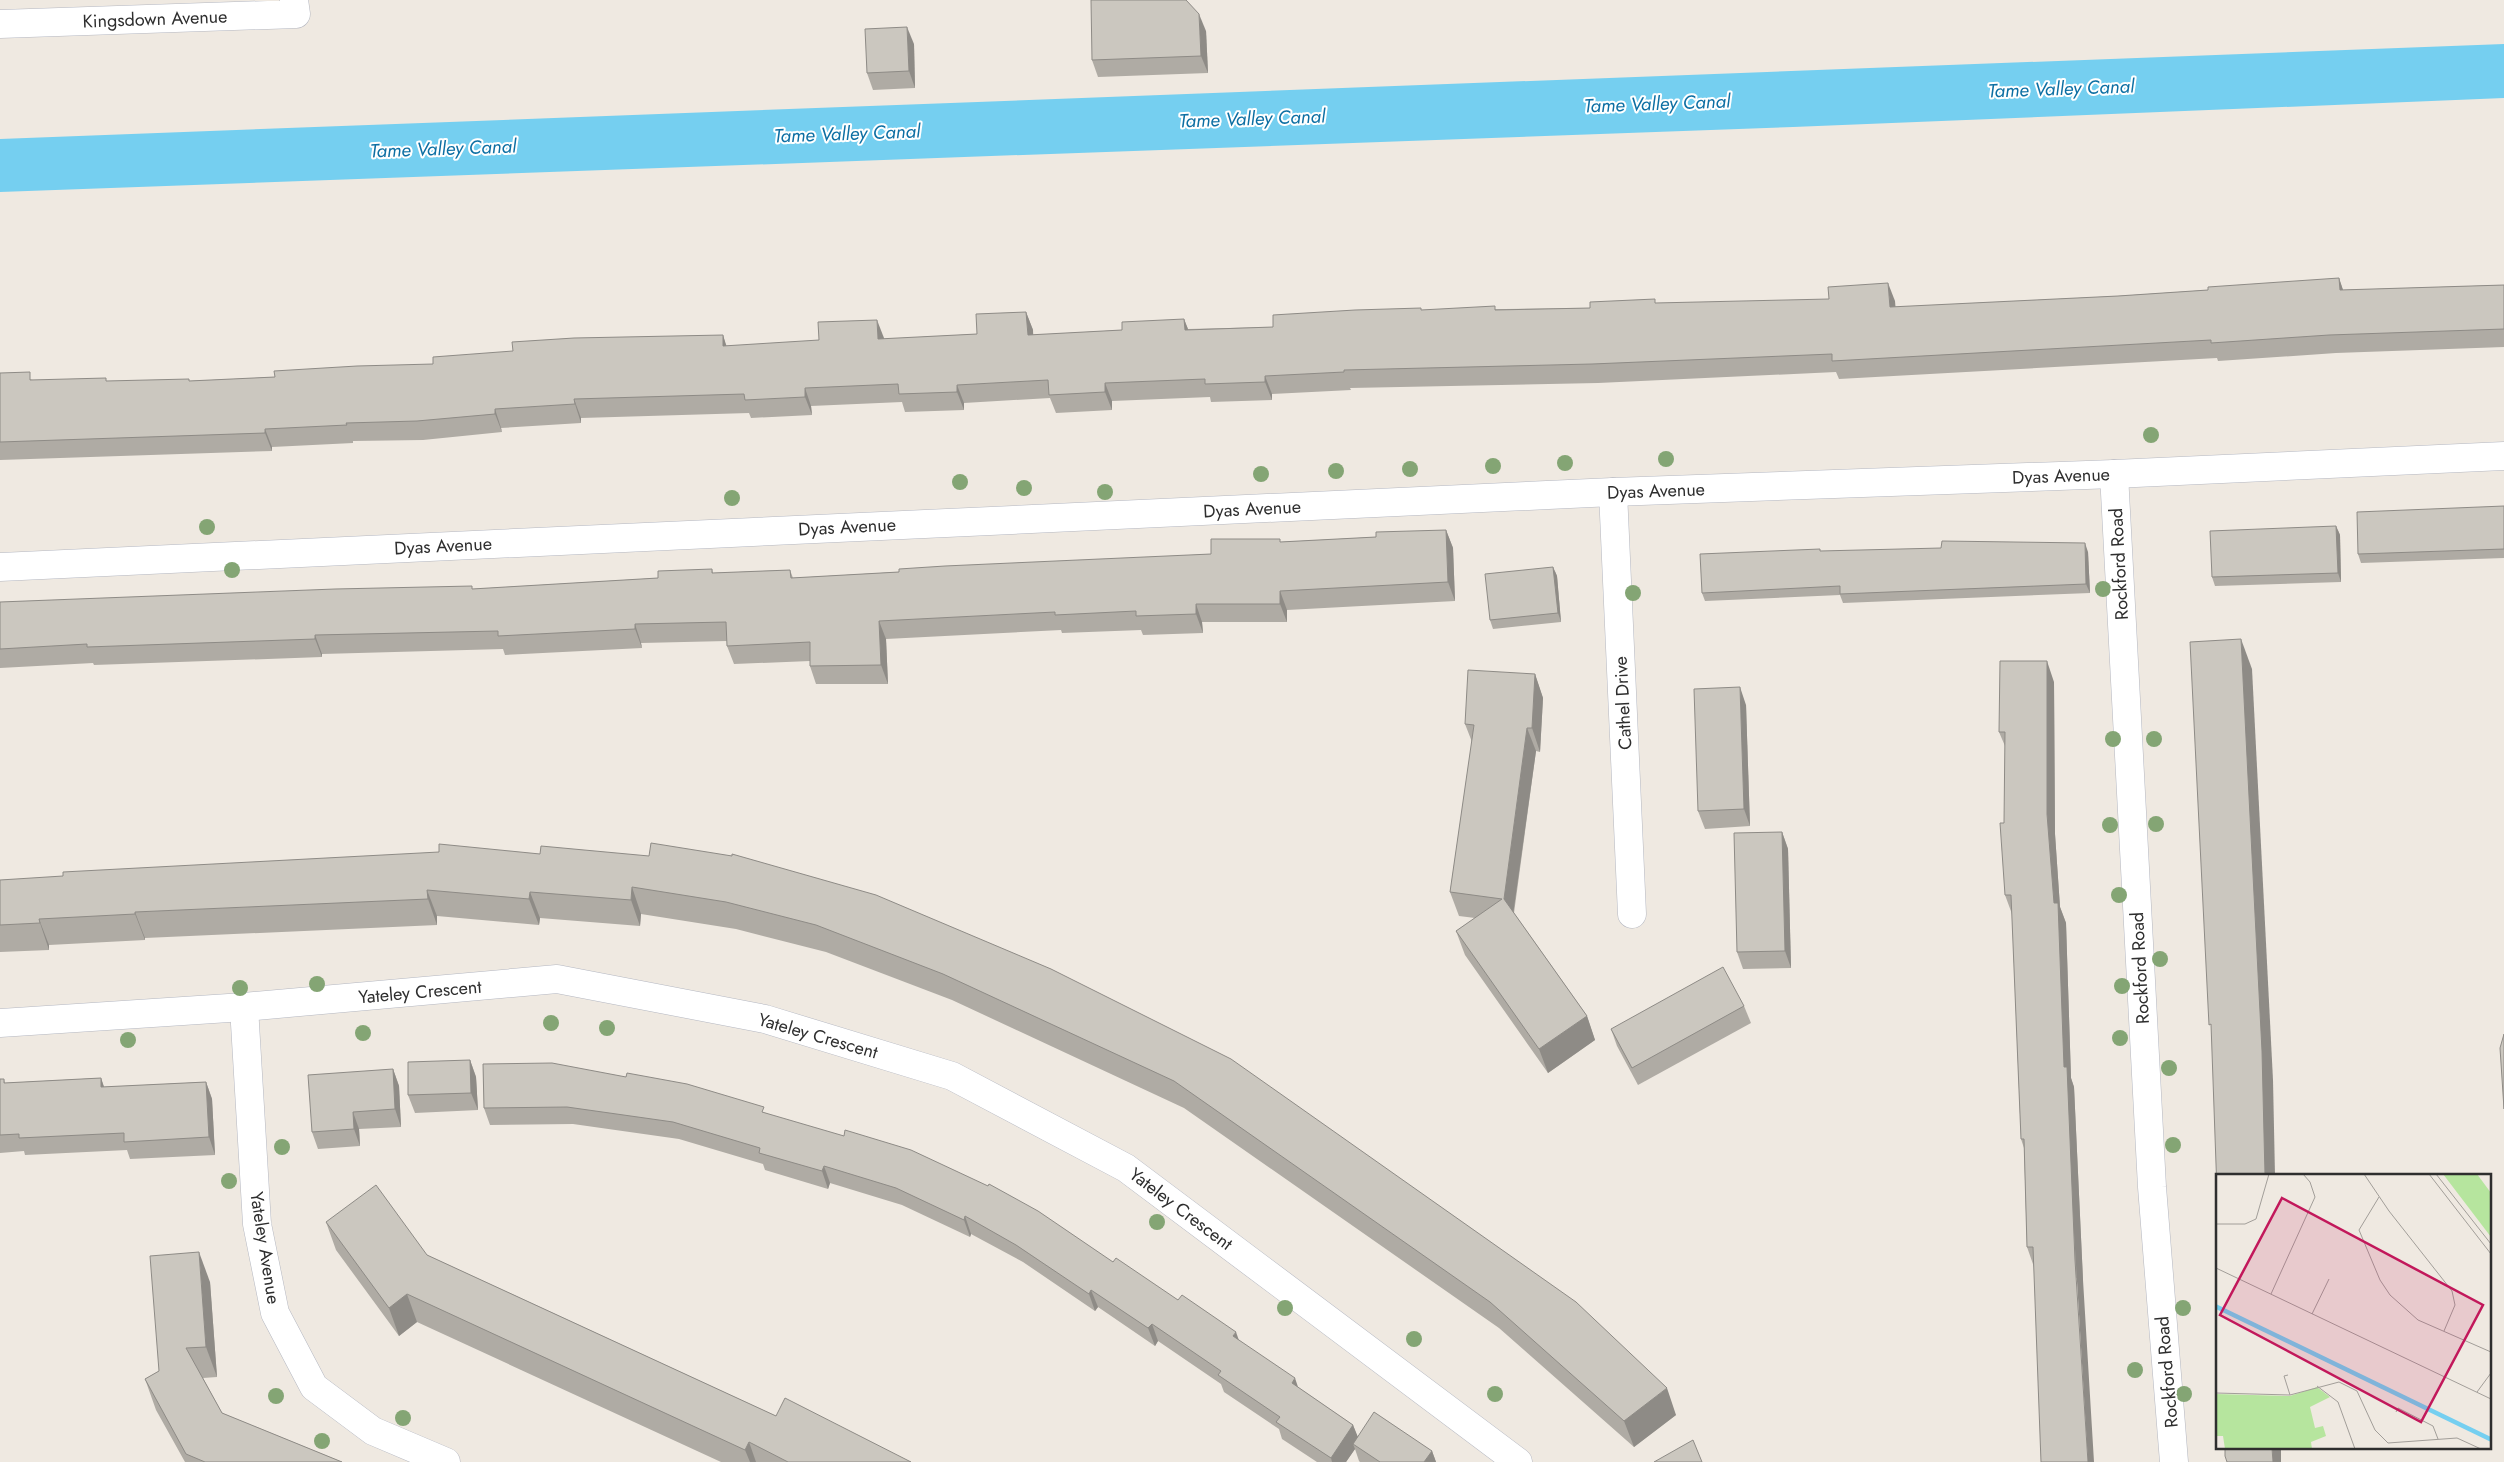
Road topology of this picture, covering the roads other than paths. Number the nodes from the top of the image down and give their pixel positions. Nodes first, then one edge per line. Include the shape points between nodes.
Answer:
1 (294, 0) edge
2 (0, 24) edge
3 (2504, 456) edge
4 (2114, 474) junction
5 (1613, 492) junction
6 (0, 566) edge
7 (1632, 914) dead end
8 (244, 1007) junction
9 (0, 1023) edge
10 (446, 1462) edge
11 (1518, 1462) edge
12 (2174, 1462) edge

1 - 2 street, Kingsdown Avenue via 296,14
3 - 4 street, Dyas Avenue
4 - 5 street, Dyas Avenue
4 - 12 street, Rockford Road via 2152,1188
5 - 6 street, Dyas Avenue
5 - 7 street, Cathel Drive
8 - 9 street, Yateley Crescent
8 - 10 street, Yateley Avenue via 257,1224 274,1313 314,1387 374,1431
8 - 11 street, Yateley Crescent via 558,980 765,1019 952,1076 1126,1168

